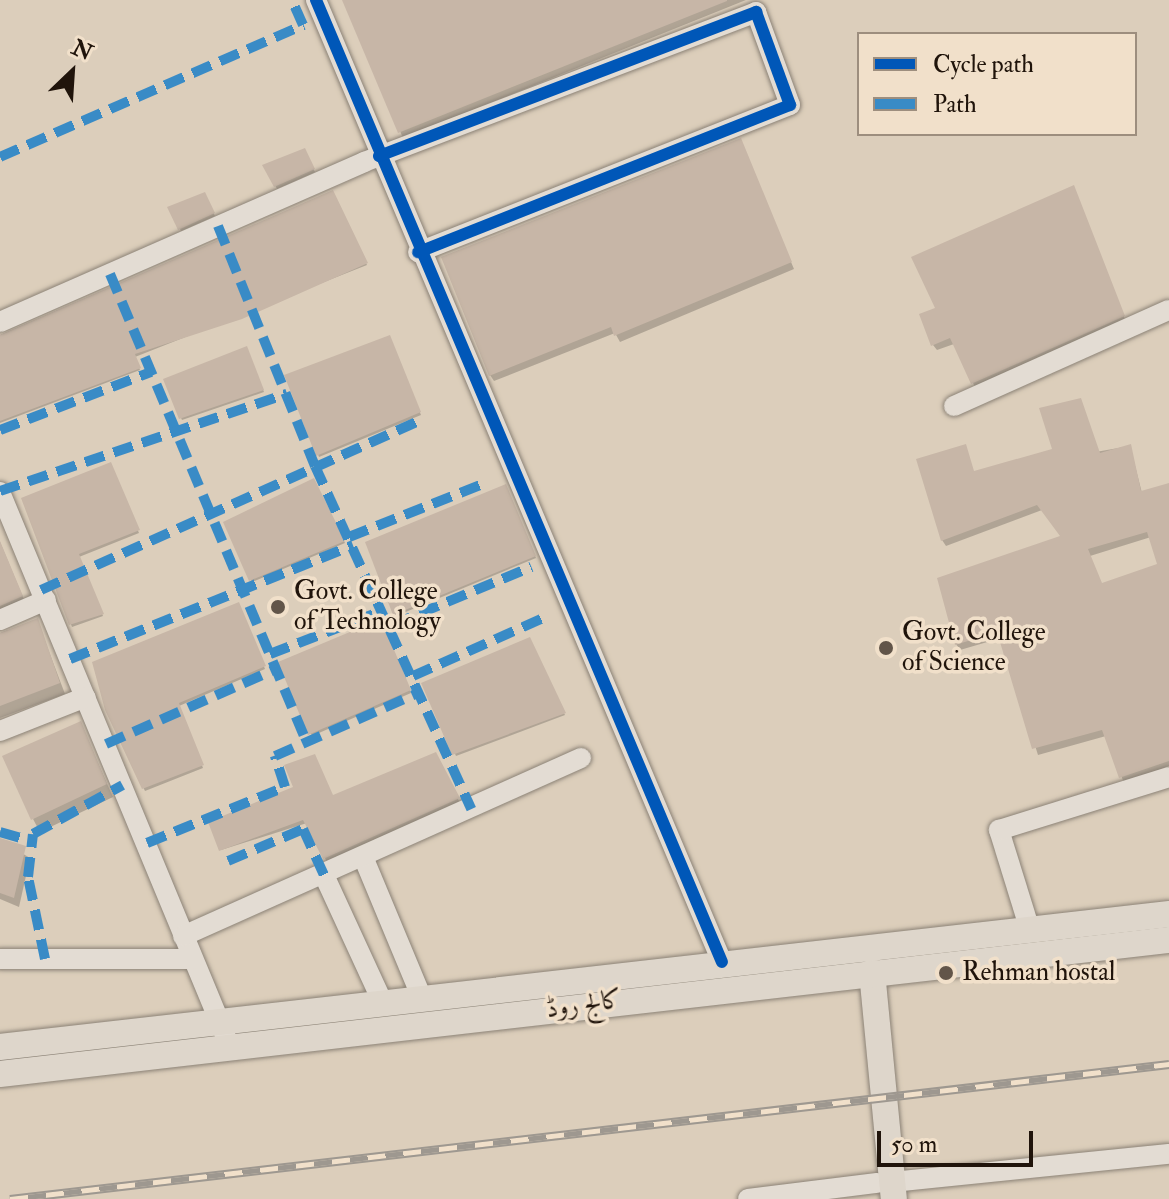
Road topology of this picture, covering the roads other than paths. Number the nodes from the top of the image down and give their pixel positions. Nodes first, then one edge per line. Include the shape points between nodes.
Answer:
1 (316, 0) edge
2 (379, 156) junction
3 (418, 252) junction
4 (1169, 310) edge
5 (0, 322) edge
6 (954, 406) dead end
7 (0, 492) edge
8 (46, 600) junction
9 (0, 620) edge
10 (86, 697) junction
11 (0, 731) edge
12 (581, 758) dead end
13 (1169, 777) edge
14 (364, 859) junction
15 (324, 875) junction
16 (1169, 914) edge
17 (1030, 930) junction
18 (183, 936) junction
19 (1169, 940) edge
20 (0, 959) edge
21 (192, 959) junction
22 (722, 962) junction
23 (865, 972) junction
24 (422, 998) junction
25 (382, 1001) junction
26 (218, 1019) junction
27 (0, 1047) edge
28 (230, 1047) junction
29 (0, 1074) edge
30 (1169, 1154) edge
31 (886, 1191) edge
32 (748, 1199) edge

1 - 2 street
2 - 3 street
2 - 3 street via 756,12 790,105
2 - 5 street
3 - 22 street
4 - 6 street
7 - 8 street
8 - 9 street
8 - 10 street
10 - 11 street
10 - 18 street
12 - 14 street
13 - 17 street via 999,830
14 - 15 street
14 - 24 street
15 - 18 street
15 - 25 street
16 - 17 main road, کالج روڈ
17 - 22 main road, کالج روڈ
18 - 21 street
19 - 23 main road, کالج روڈ
20 - 21 street
21 - 26 street
22 - 24 main road, کالج روڈ
23 - 28 main road, کالج روڈ
23 - 31 main road
24 - 25 main road, کالج روڈ
25 - 26 main road, کالج روڈ
26 - 27 main road, کالج روڈ
26 - 28 street
28 - 29 main road, کالج روڈ
30 - 31 street
31 - 32 street

